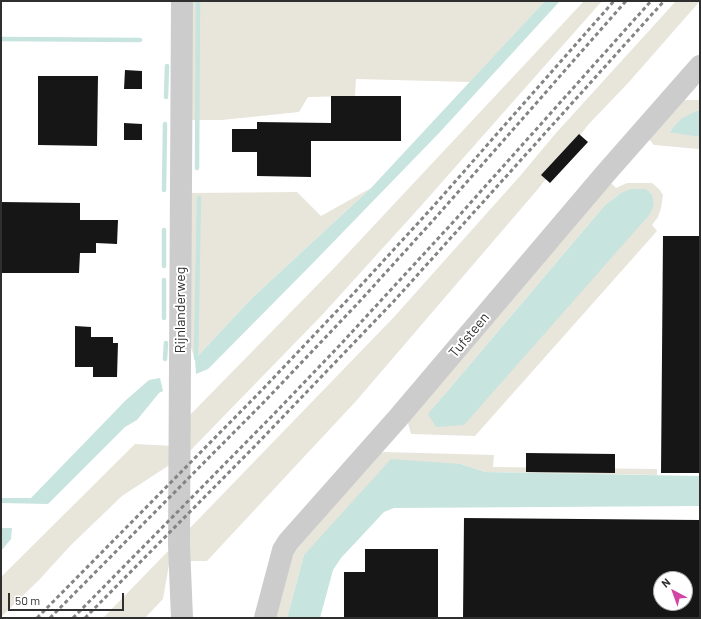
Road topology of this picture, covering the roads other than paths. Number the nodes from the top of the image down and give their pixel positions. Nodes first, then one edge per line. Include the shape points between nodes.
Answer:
1 (182, 1) edge
2 (700, 66) edge
3 (182, 618) edge
4 (265, 618) edge

1 - 3 street, Rijnlanderweg via 179,553
2 - 4 street, Tufsteen via 398,418 288,542 283,550

